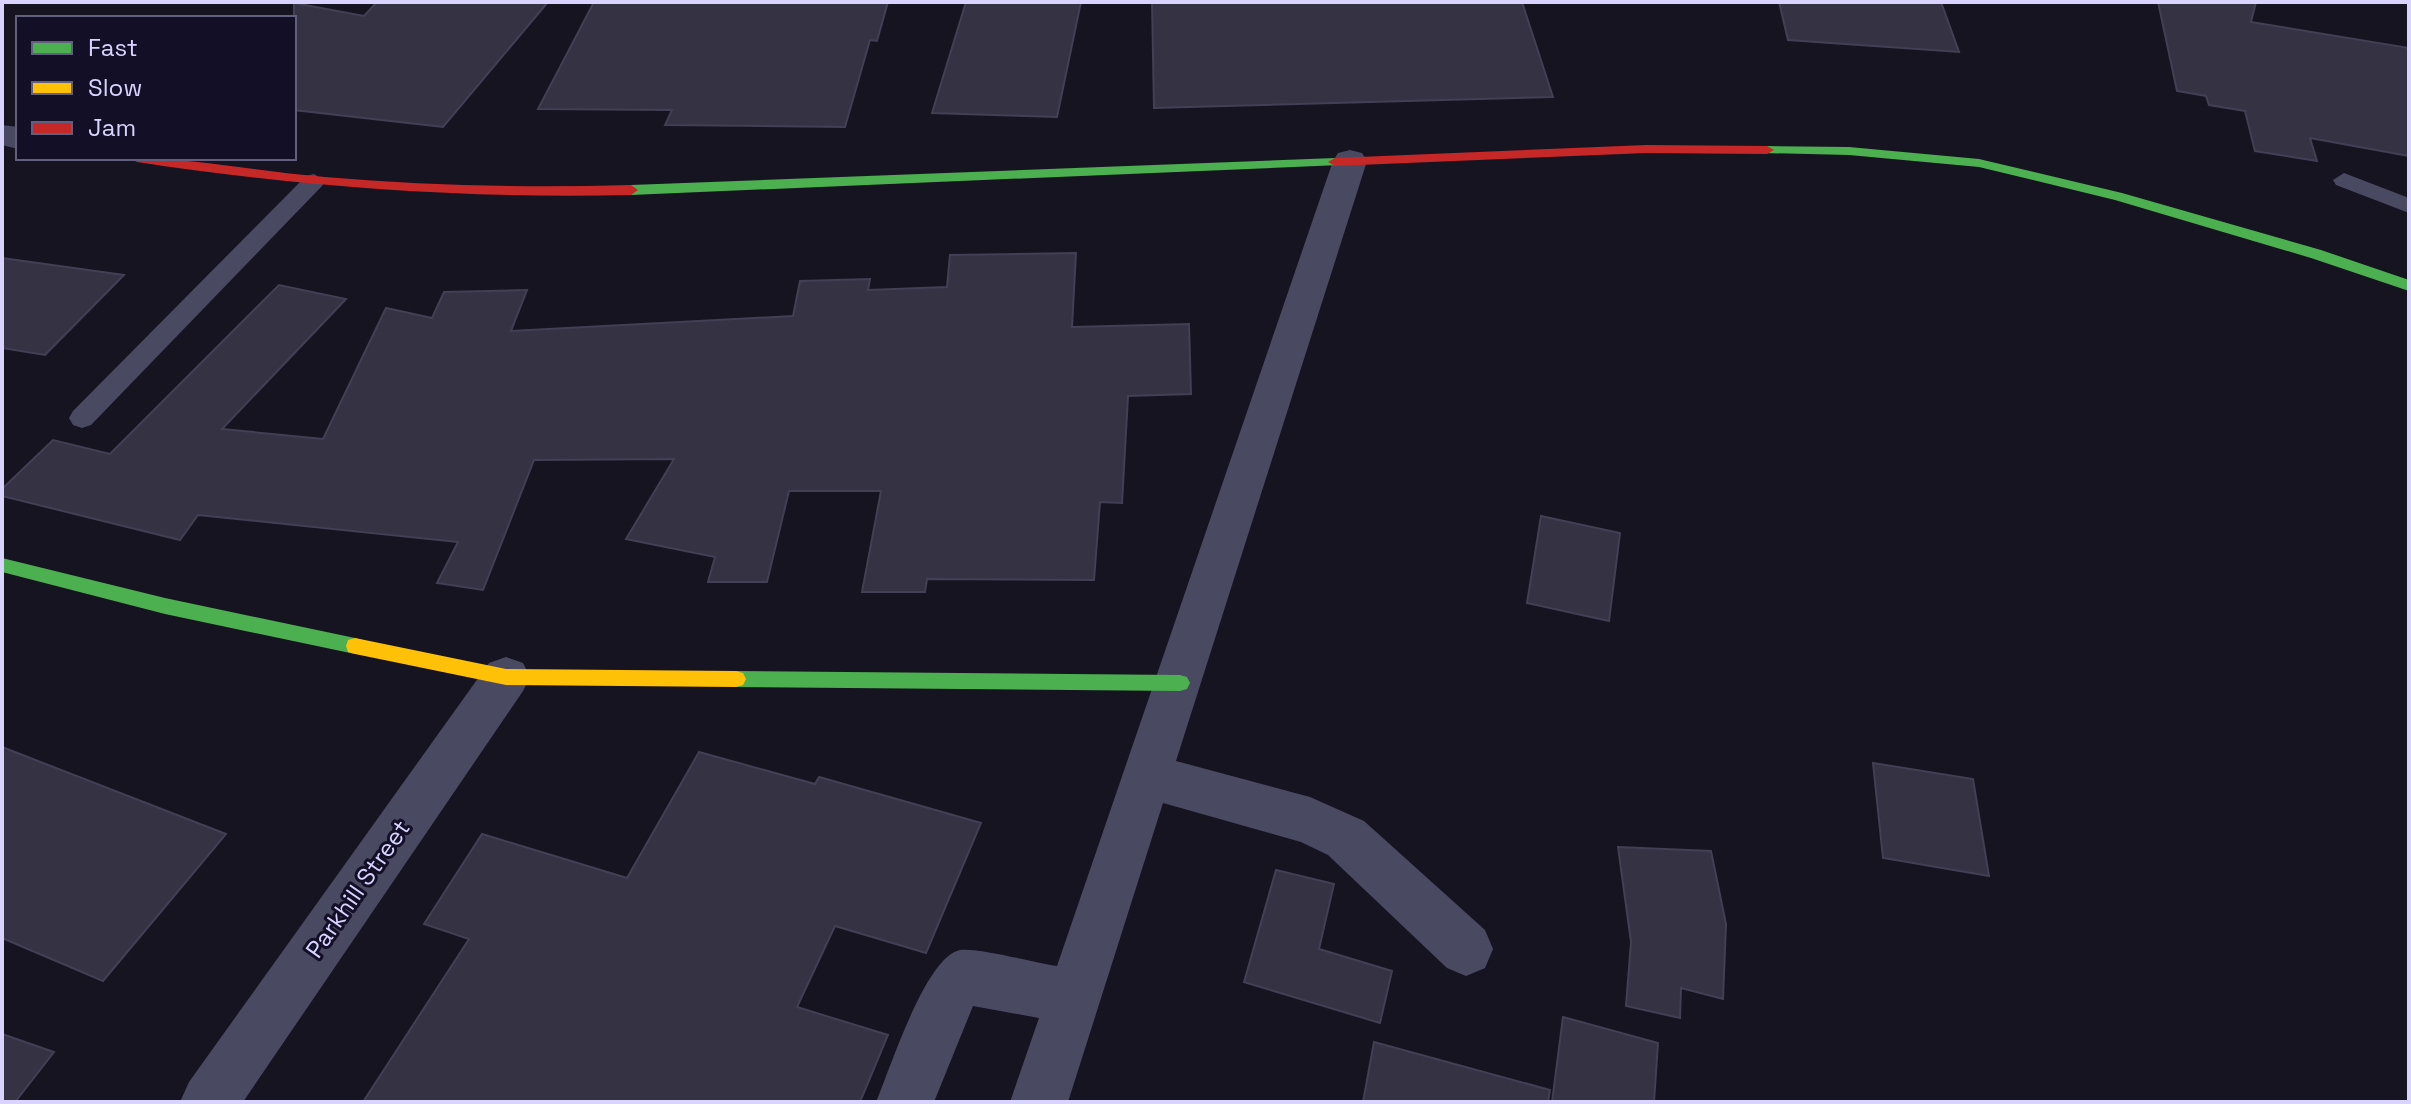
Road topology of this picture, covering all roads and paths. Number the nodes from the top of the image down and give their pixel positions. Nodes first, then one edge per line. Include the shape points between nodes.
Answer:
1 (149, 160) edge
2 (1350, 161) junction
3 (2344, 180) dead end
4 (314, 181) junction
5 (2409, 206) edge
6 (2409, 286) edge
7 (82, 418) dead end
8 (2, 565) edge
9 (506, 677) junction
10 (1180, 683) junction
11 (1148, 776) junction
12 (1466, 949) dead end
13 (1075, 997) junction
14 (209, 1102) edge
15 (905, 1102) edge
16 (1039, 1102) edge

1 - 4 street
2 - 4 street via 554,193
2 - 6 street via 1646,149 1849,151 1979,163 2148,205
2 - 10 street
3 - 5 lane
4 - 7 lane
8 - 9 street via 165,606
9 - 10 street
9 - 14 street, Parkhill Street
10 - 11 street
11 - 12 street via 1310,821 1346,838
11 - 13 street
13 - 15 street via 961,977 948,996
13 - 16 street

